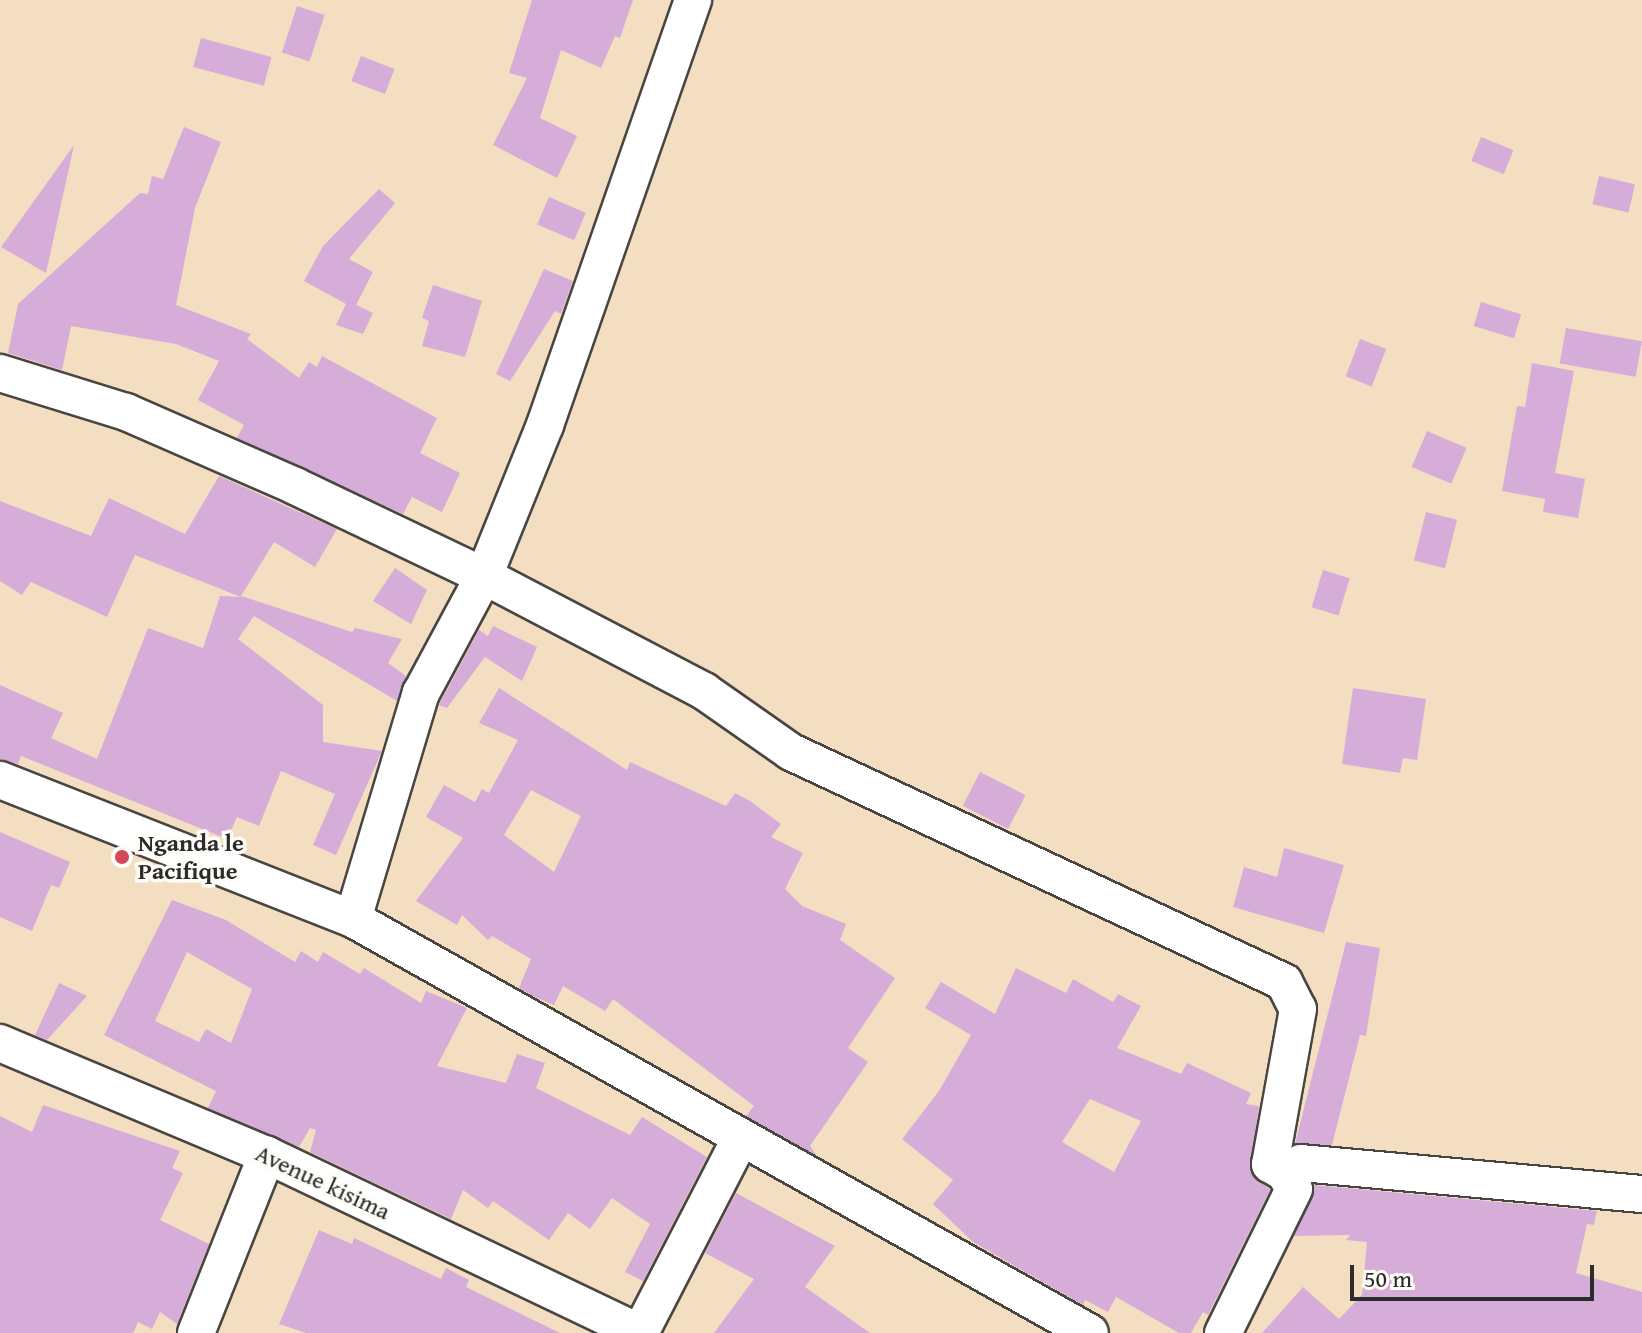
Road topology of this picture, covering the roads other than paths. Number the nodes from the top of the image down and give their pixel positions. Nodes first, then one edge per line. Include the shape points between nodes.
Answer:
1 (693, 0) edge
2 (0, 373) edge
3 (484, 576) junction
4 (0, 780) edge
5 (353, 919) junction
6 (0, 1043) edge
7 (741, 1137) junction
8 (267, 1155) junction
9 (1285, 1173) junction
10 (1642, 1194) edge
11 (196, 1333) edge
12 (640, 1333) edge
13 (1090, 1333) edge
14 (1223, 1333) edge

1 - 3 street via 545,425
2 - 3 street via 126,412
3 - 5 street via 421,693
3 - 9 street via 704,691 791,752 1284,982 1298,1009 1270,1164
4 - 5 street
5 - 7 street
6 - 8 street, Avenue kisima
7 - 12 street
7 - 13 street
8 - 11 street
8 - 12 street, Avenue kisima
9 - 10 street via 1301,1163
9 - 14 street via 1294,1189

